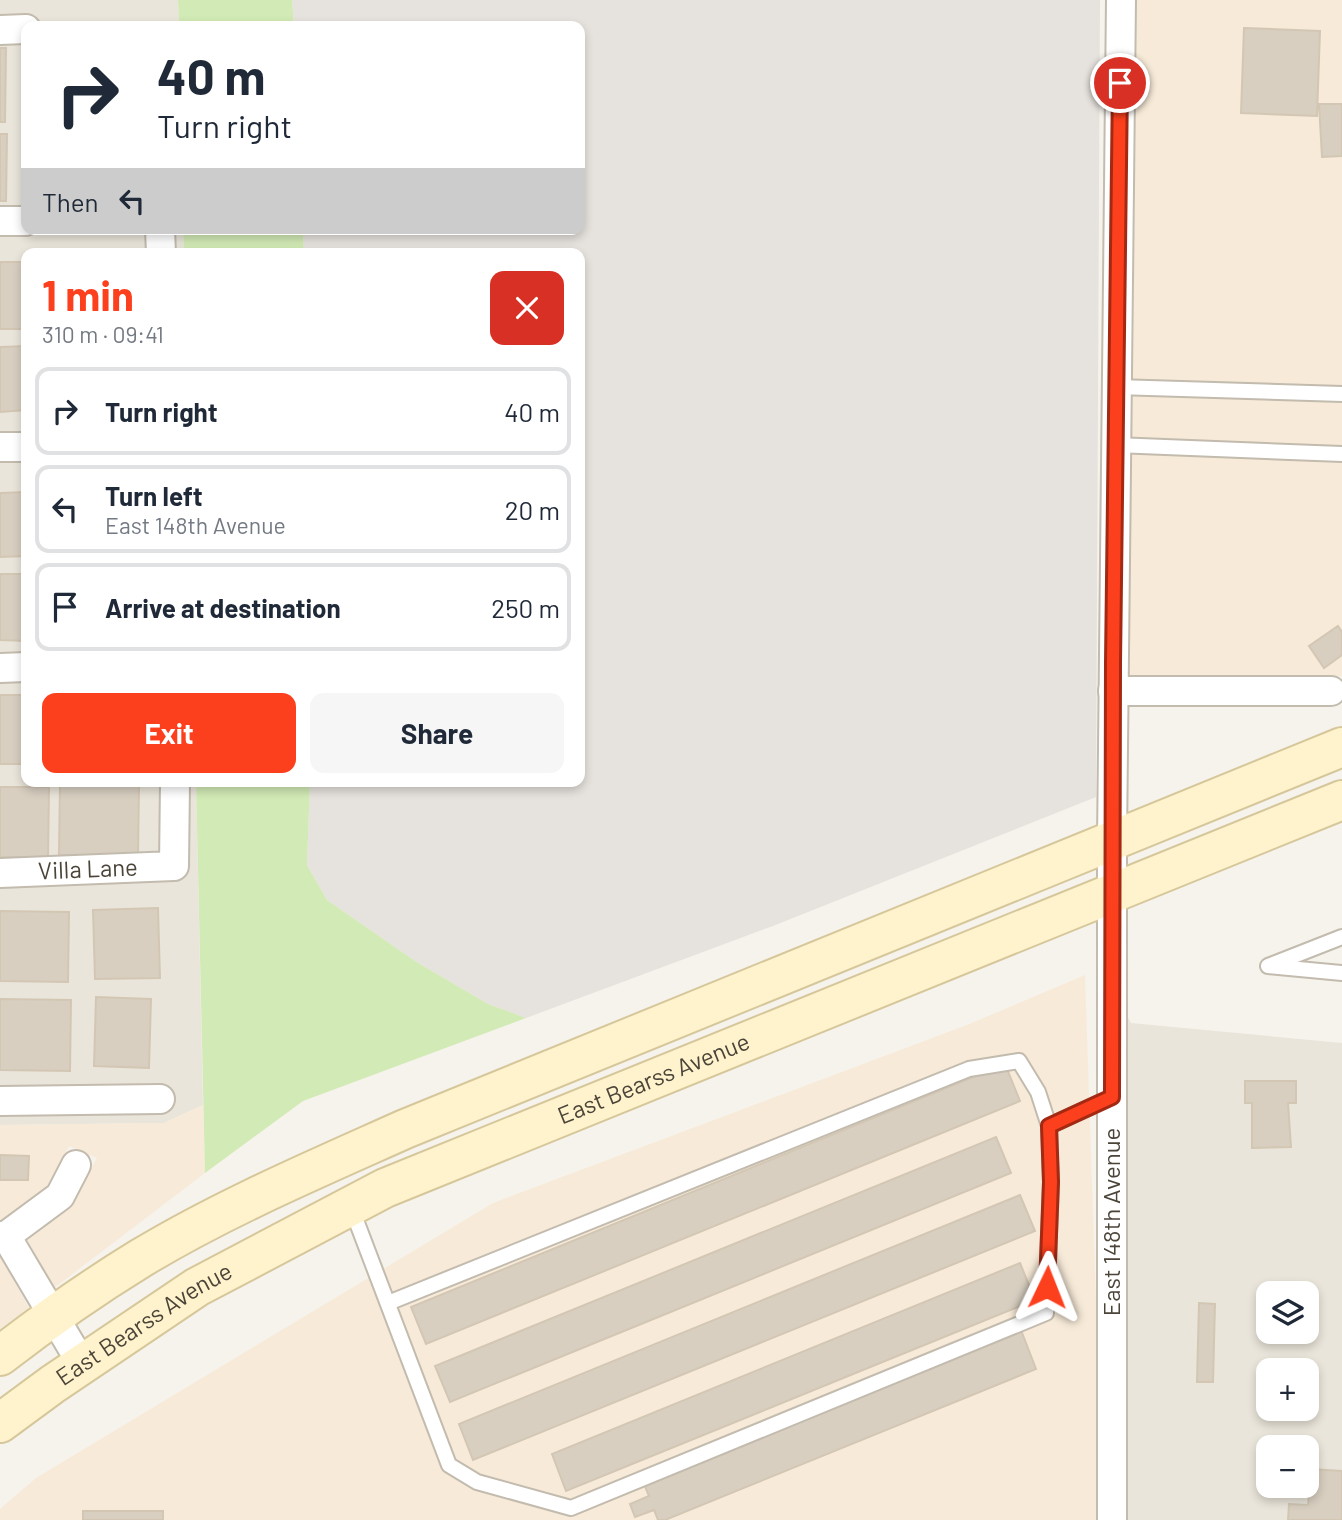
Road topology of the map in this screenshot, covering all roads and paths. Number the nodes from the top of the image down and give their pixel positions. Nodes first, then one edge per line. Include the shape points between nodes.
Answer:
1 (1121, 0) edge
2 (21, 29) edge
3 (0, 30) edge
4 (21, 220) edge
5 (0, 221) edge
6 (1116, 387) junction
7 (1342, 394) edge
8 (1115, 445) junction
9 (0, 447) edge
10 (21, 447) edge
11 (1342, 454) edge
12 (21, 667) edge
13 (0, 668) edge
14 (1113, 691) junction
15 (1331, 691) dead end
16 (1342, 747) edge
17 (175, 787) edge
18 (1342, 800) edge
19 (1112, 841) junction
20 (0, 873) edge
21 (1112, 894) junction
22 (1342, 937) edge
23 (1342, 973) edge
24 (1112, 1097) junction
25 (160, 1099) dead end
26 (0, 1101) edge
27 (1049, 1126) junction
28 (76, 1165) dead end
29 (350, 1206) junction
30 (3, 1236) edge
31 (388, 1303) junction
32 (52, 1317) junction
33 (0, 1356) edge
34 (82, 1364) junction
35 (0, 1423) edge
36 (1112, 1520) edge

1 - 6 street, East 148th Avenue
2 - 3 street
4 - 5 street
6 - 7 lane
6 - 8 street, East 148th Avenue
8 - 11 lane
8 - 14 street, East 148th Avenue
9 - 10 street
12 - 13 street
14 - 15 street
14 - 19 street, East 148th Avenue
16 - 19 main road, East Bearss Avenue
17 - 20 street, Villa Lane via 174,866
18 - 21 main road, East Bearss Avenue
19 - 21 street, East 148th Avenue
19 - 32 main road, East Bearss Avenue via 405,1129 190,1231 140,1258
21 - 24 street, East 148th Avenue
21 - 29 main road, East Bearss Avenue
22 - 23 lane via 1268,965
24 - 27 lane
24 - 36 street, East 148th Avenue
25 - 26 street
27 - 31 lane via 1038,1092 1019,1061 969,1069
27 - 31 lane via 1046,1313 570,1508 477,1482 449,1465
28 - 30 street via 60,1196
29 - 31 lane
29 - 34 main road, East Bearss Avenue via 197,1287
30 - 32 street
32 - 33 main road, East Bearss Avenue
32 - 34 street
34 - 35 main road, East Bearss Avenue

